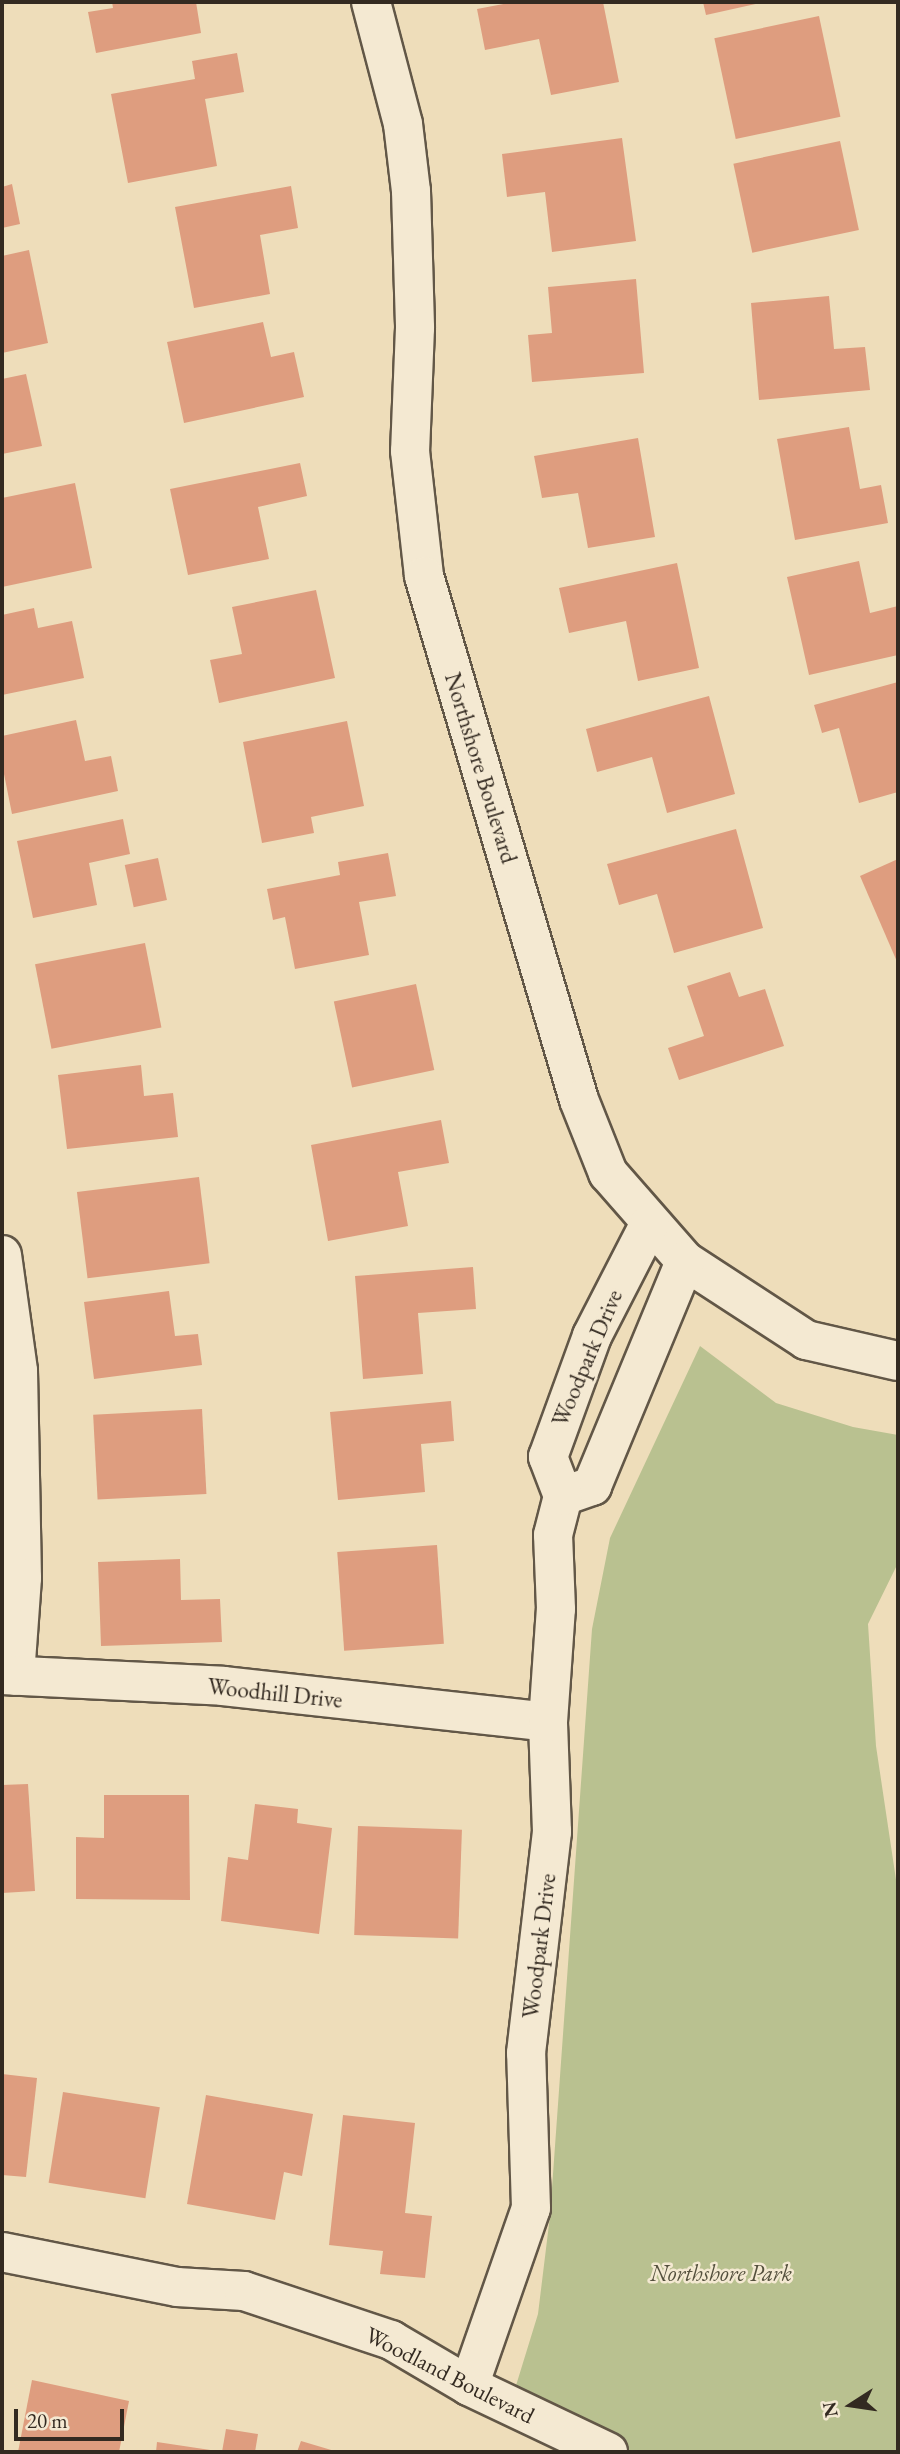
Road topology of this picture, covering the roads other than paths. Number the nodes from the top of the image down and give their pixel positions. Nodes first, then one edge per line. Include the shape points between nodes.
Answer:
1 (371, 2) edge
2 (650, 1223) junction
3 (2, 1255) edge
4 (685, 1261) junction
5 (898, 1361) edge
6 (563, 1496) junction
7 (9, 1676) edge
8 (548, 1722) junction
9 (2, 2252) edge
10 (469, 2386) junction
11 (608, 2452) edge

1 - 2 street, Northshore Boulevard via 403,124 411,191 415,328 410,451 424,576 579,1100 608,1173
2 - 4 street, Northshore Boulevard
2 - 6 street, Woodpark Drive via 592,1336 559,1417 548,1457
3 - 7 street via 18,1371 22,1578
4 - 5 street, Northshore Boulevard via 806,1340
4 - 6 street via 592,1486
6 - 8 street, Woodpark Drive via 553,1535 556,1609
7 - 8 street, Woodhill Drive via 223,1686
8 - 10 street, Woodpark Drive via 552,1832 526,2053 531,2208
9 - 10 street, Woodland Boulevard via 177,2287 244,2291 391,2340
10 - 11 street, Woodland Boulevard

